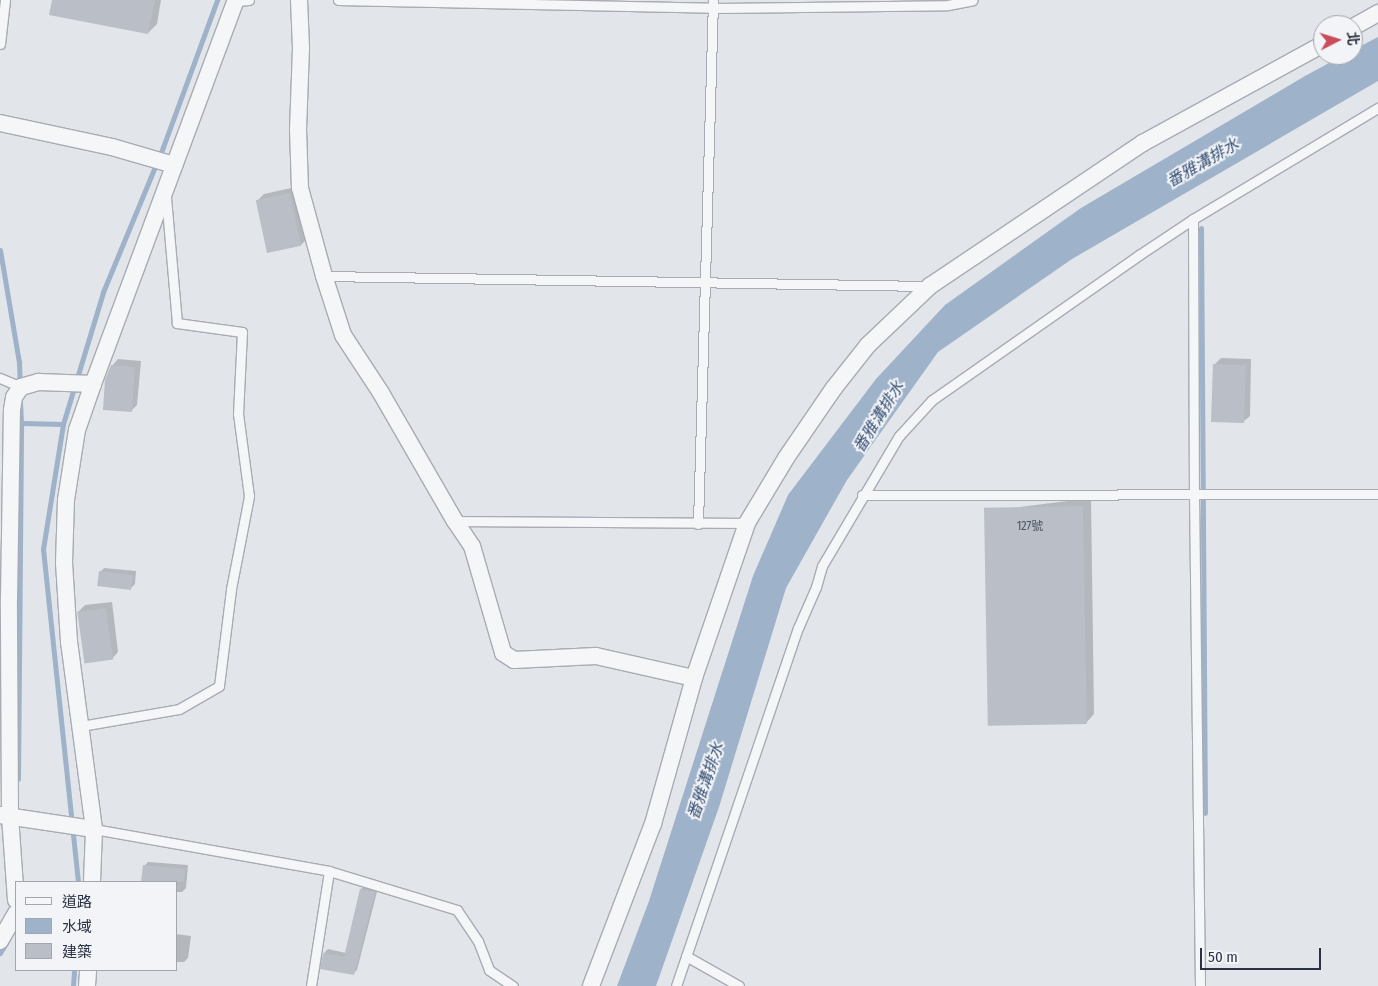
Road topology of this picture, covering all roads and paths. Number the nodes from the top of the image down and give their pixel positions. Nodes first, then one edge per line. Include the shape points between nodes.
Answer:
1 (5, 0) edge
2 (240, 0) edge
3 (299, 0) edge
4 (338, 0) edge
5 (973, 0) edge
6 (713, 4) edge
7 (1378, 13) edge
8 (1363, 21) edge
9 (0, 44) edge
10 (1313, 50) edge
11 (1378, 108) edge
12 (0, 123) edge
13 (163, 163) junction
14 (166, 188) junction
15 (1193, 219) junction
16 (324, 276) junction
17 (705, 282) junction
18 (930, 286) junction
19 (0, 378) edge
20 (93, 384) junction
21 (21, 387) junction
22 (1194, 494) junction
23 (1378, 494) edge
24 (862, 495) junction
25 (455, 521) junction
26 (747, 523) junction
27 (698, 524) junction
28 (4, 598) edge
29 (694, 678) junction
30 (81, 726) junction
31 (5, 816) edge
32 (94, 829) junction
33 (329, 871) junction
34 (92, 881) edge
35 (15, 892) edge
36 (15, 915) edge
37 (0, 941) edge
38 (686, 956) junction
39 (88, 971) edge
40 (86, 986) edge
41 (311, 986) edge
42 (513, 986) edge
43 (591, 986) edge
44 (676, 986) edge
45 (738, 986) edge
46 (1200, 986) edge

1 - 9 lane
2 - 13 street
3 - 16 street via 300,188
4 - 6 lane
5 - 6 lane via 948,5
6 - 17 lane
7 - 8 street
10 - 18 street via 1143,143
11 - 15 lane
12 - 13 street via 112,147
13 - 14 street
14 - 20 street
14 - 30 lane via 177,322 242,332 238,414 249,496 231,590 219,686 179,709
15 - 22 lane
15 - 24 lane via 932,400 899,436
16 - 17 lane
16 - 25 street via 343,335 381,393
17 - 18 lane
17 - 27 lane
18 - 26 street via 868,345 834,388
19 - 21 lane
20 - 21 street via 39,382
20 - 30 street via 77,430 66,500 64,563 69,642
21 - 28 street via 14,397 12,410
22 - 23 lane
22 - 24 lane
22 - 46 lane
24 - 38 lane via 822,566 798,628
25 - 27 lane
25 - 29 street via 472,546 503,653 514,660 596,656
26 - 27 lane
26 - 29 street
28 - 31 street
29 - 43 street via 653,824
30 - 32 street
31 - 32 street
31 - 35 street
32 - 33 lane
32 - 34 street
33 - 41 lane
33 - 42 lane via 458,910 478,941 489,970
36 - 37 street
38 - 44 lane
38 - 45 lane
39 - 40 street

